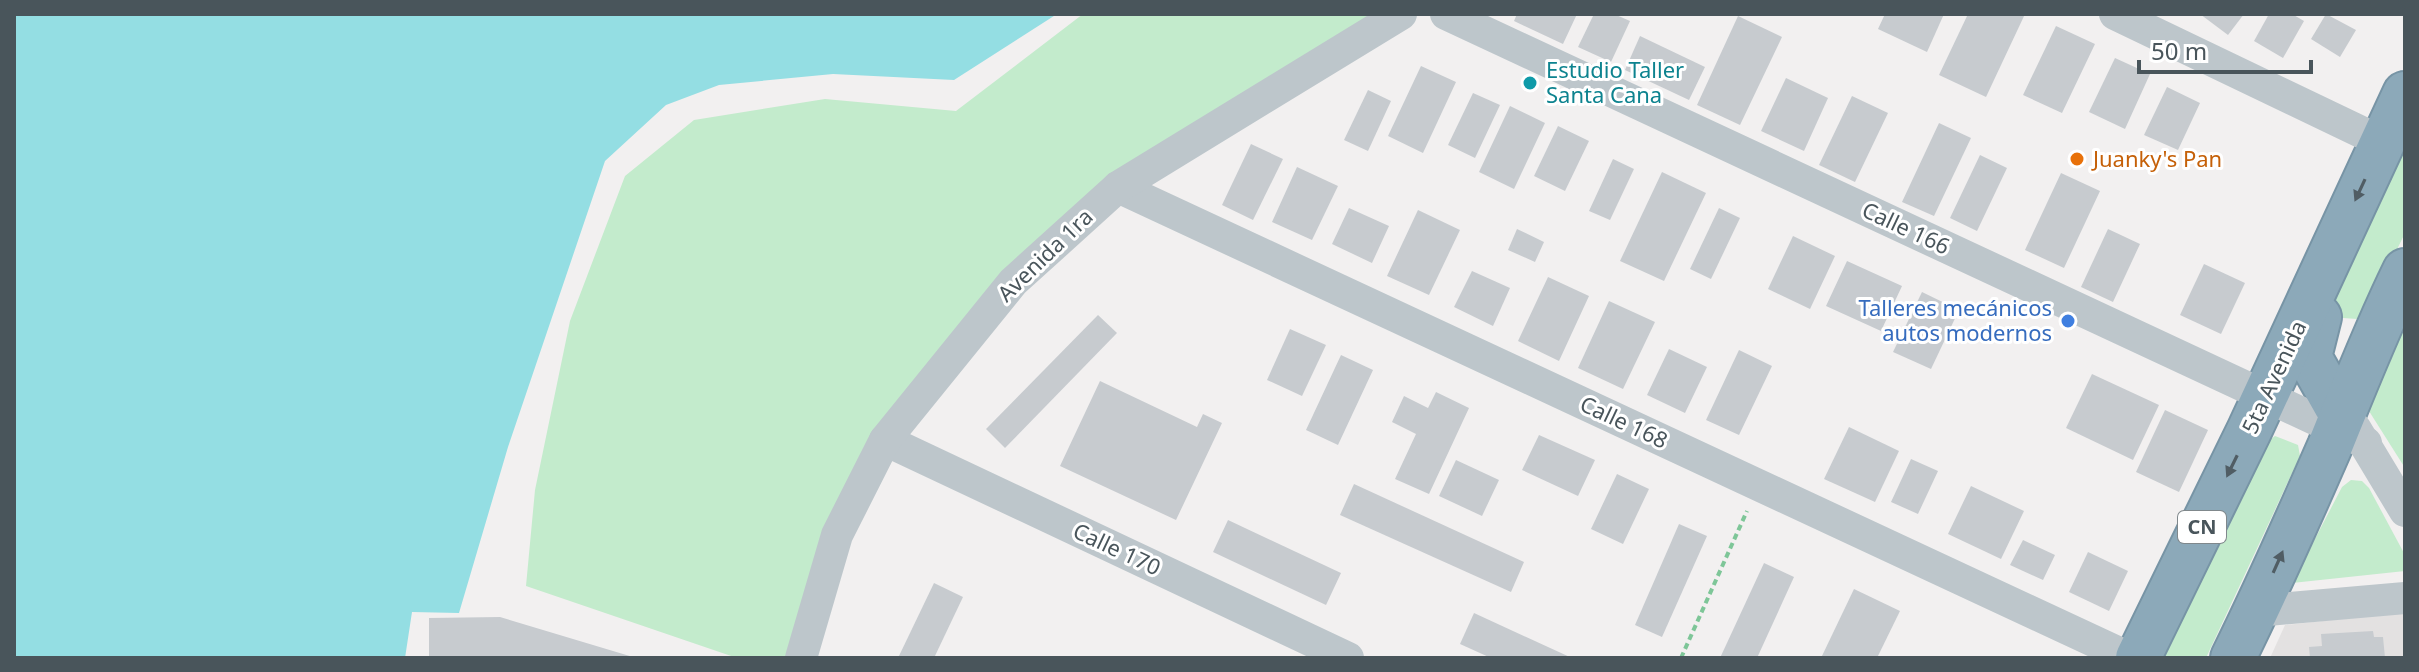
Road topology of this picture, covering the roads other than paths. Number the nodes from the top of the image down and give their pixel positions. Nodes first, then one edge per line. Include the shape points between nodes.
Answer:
1 (1401, 14) edge
2 (1446, 14) edge
3 (2115, 14) edge
4 (2405, 94) edge
5 (2382, 142) junction
6 (1118, 187) junction
7 (2405, 271) edge
8 (2315, 307) junction
9 (2378, 326) junction
10 (2265, 396) junction
11 (2348, 428) junction
12 (885, 440) junction
13 (2405, 511) edge
14 (2405, 598) edge
15 (2256, 611) junction
16 (801, 658) edge
17 (1348, 658) edge
18 (2130, 658) edge
19 (2138, 658) edge
20 (2233, 658) edge

1 - 6 street, Avenida 1ra
2 - 10 street, Calle 166
3 - 5 street
4 - 5 highway, 5ta Avenida / CN
5 -> 8 highway, 5ta Avenida / CN
6 - 12 street, Avenida 1ra via 1013,282
6 - 18 street, Calle 168
7 - 9 highway
8 - 9 highway via 2327,326 2347,334
8 - 10 highway, 5ta Avenida / CN
8 - 11 highway via 2309,357
9 - 11 highway
10 - 11 street, Calle 166
10 -> 19 highway, 5ta Avenida / CN
11 - 13 street
15 -> 11 highway
12 - 16 street, Avenida 1ra via 837,535
12 - 17 street, Calle 170
14 - 15 street
15 - 20 highway

